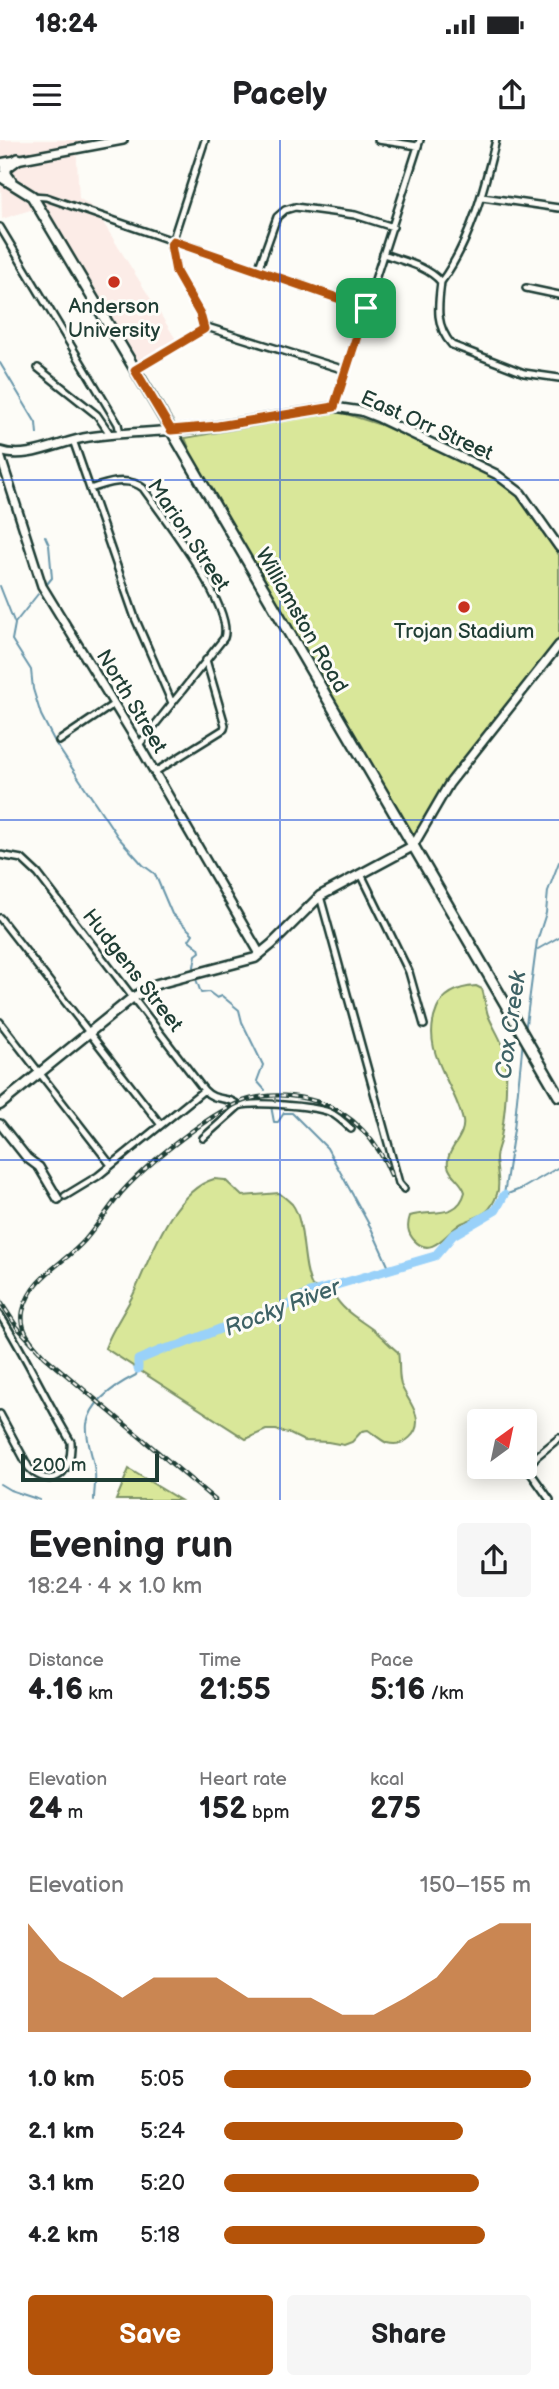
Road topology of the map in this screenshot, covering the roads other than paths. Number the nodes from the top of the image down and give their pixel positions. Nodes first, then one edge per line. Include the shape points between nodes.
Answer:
1 (124, 140) edge
2 (205, 140) edge
3 (378, 140) edge
4 (496, 140) edge
5 (419, 143) edge
6 (18, 159) junction
7 (0, 163) edge
8 (0, 176) edge
9 (12, 183) junction
10 (32, 196) junction
11 (482, 197) junction
12 (559, 208) edge
13 (0, 227) edge
14 (393, 227) junction
15 (173, 241) junction
16 (383, 254) junction
17 (258, 270) junction
18 (441, 282) junction
19 (526, 288) dead end
20 (559, 295) edge
21 (366, 308) junction
22 (204, 329) junction
23 (38, 368) dead end
24 (135, 370) junction
25 (345, 370) junction
26 (559, 378) edge
27 (334, 407) junction
28 (171, 430) junction
29 (120, 433) junction
30 (110, 434) junction
31 (74, 440) junction
32 (0, 453) edge
33 (90, 489) junction
34 (559, 547) edge
35 (559, 645) edge
36 (206, 660) junction
37 (172, 703) junction
38 (114, 705) junction
39 (59, 741) dead end
40 (139, 745) junction
41 (155, 772) junction
42 (413, 846) junction
43 (0, 855) edge
44 (361, 874) junction
45 (320, 896) junction
46 (0, 918) edge
47 (260, 954) junction
48 (134, 997) junction
49 (0, 1022) edge
50 (424, 1025) dead end
51 (90, 1033) junction
52 (40, 1073) junction
53 (204, 1090) junction
54 (559, 1096) edge
55 (0, 1105) edge
56 (239, 1106) junction
57 (0, 1124) edge
58 (161, 1125) junction
59 (351, 1129) dead end
60 (203, 1138) dead end
61 (111, 1165) junction
62 (404, 1189) dead end
63 (62, 1197) joint
64 (0, 1315) edge
65 (0, 1415) edge
66 (559, 1438) edge
67 (537, 1456) edge
68 (535, 1479) edge
69 (550, 1500) edge

1 - 6 street
2 - 15 street
3 - 5 street
4 - 11 street
5 - 14 street
6 - 7 street
6 - 9 main road via 5,171
8 - 9 main road, Williamston Road
9 - 10 main road, Williamston Road
10 - 15 street
10 - 24 main road, Williamston Road
11 - 12 street
11 - 18 street
13 - 29 street
14 - 16 street
14 - 17 street via 355,215 295,207 285,210 278,217
15 - 17 street
15 - 22 street via 176,272
16 - 18 street via 418,267
16 - 21 street
17 - 21 street
18 - 26 street via 439,324 452,345 524,373
19 - 20 street
21 - 25 street
22 - 24 street
22 - 25 street
23 - 30 street via 97,415
24 - 28 main road, Williamston Road
25 - 27 street
27 - 28 street, East Orr Street
27 - 34 street, East Orr Street via 379,418 496,474 521,494
28 - 29 street, East Orr Street
28 - 42 main road, Williamston Road
29 - 30 street, East Orr Street
30 - 31 street, East Orr Street
31 - 32 street, East Orr Street via 22,454
31 - 33 street
32 - 38 street, North Street via 42,586
33 - 36 street, Marion Street via 122,481 137,483 200,571 226,631
33 - 37 street via 135,618
35 - 42 street via 449,784
36 - 37 street, Marion Street
36 - 41 street via 224,729
37 - 40 street, Marion Street
38 - 39 street
38 - 40 street, North Street
40 - 41 street, North Street
41 - 47 street, North Street
42 - 44 main road
42 - 54 main road, Williamston Road
43 - 48 street, Hudgens Street via 22,859 38,874
44 - 45 main road
44 - 50 street via 409,972
45 - 47 main road
45 - 62 street
46 - 51 street
47 - 48 main road via 157,984
48 - 51 main road
48 - 53 street, Hudgens Street
49 - 52 street
51 - 52 main road
51 - 58 street
52 - 55 main road
52 - 61 street
53 - 56 street via 213,1098 232,1100
53 - 58 street
56 - 59 street via 329,1112
56 - 60 street
57 - 63 street
58 - 61 street
61 - 63 street
64 - 65 street via 71,1442 68,1464 55,1478 36,1474
66 - 67 street
68 - 69 street

